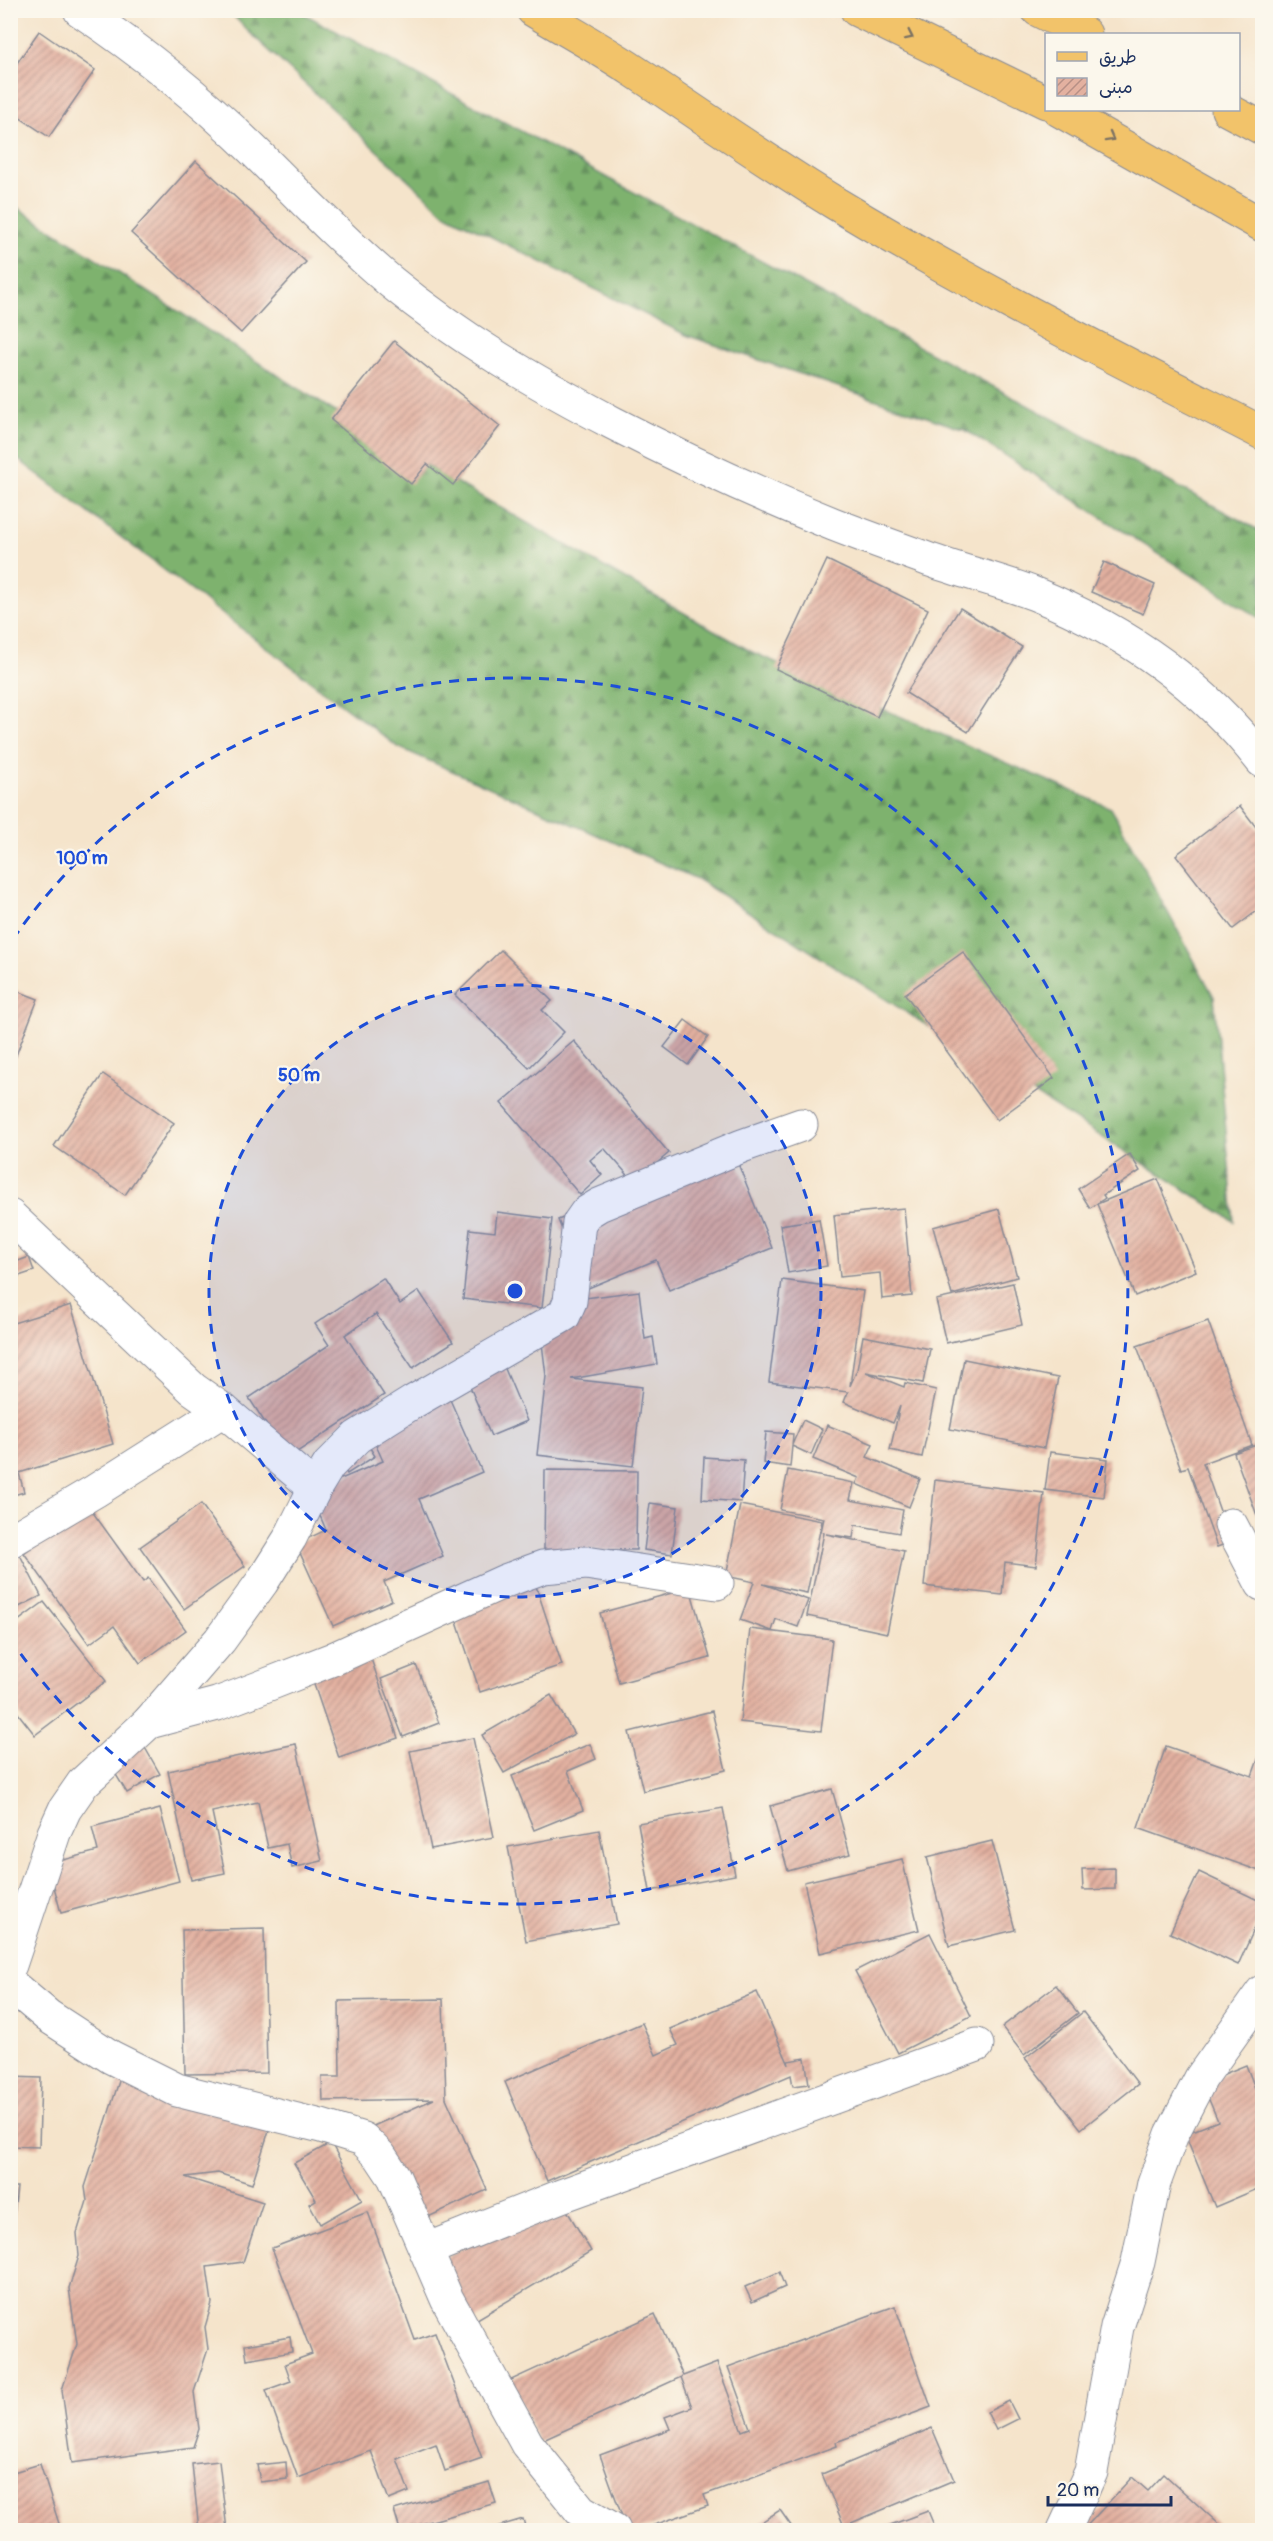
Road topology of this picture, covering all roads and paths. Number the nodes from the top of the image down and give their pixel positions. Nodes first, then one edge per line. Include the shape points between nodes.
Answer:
1 (80, 10) edge
2 (533, 10) edge
3 (857, 10) edge
4 (1038, 10) edge
5 (1083, 33) edge
6 (1045, 101) edge
7 (1061, 111) edge
8 (1230, 111) edge
9 (1263, 128) edge
10 (1263, 225) edge
11 (1263, 432) edge
12 (1263, 760) edge
13 (801, 1125) dead end
14 (10, 1216) edge
15 (223, 1410) junction
16 (315, 1488) junction
17 (1231, 1525) dead end
18 (10, 1541) edge
19 (717, 1583) dead end
20 (1263, 1584) edge
21 (149, 1722) junction
22 (10, 1965) edge
23 (10, 1984) edge
24 (1263, 1992) edge
25 (977, 2045) dead end
26 (426, 2250) junction
27 (614, 2530) edge
28 (1064, 2530) edge

1 - 12 street via 205,106 393,284 505,363 580,406 735,483 833,524 1032,593 1079,614 1166,666 1239,731
2 - 11 main road via 632,69 836,203 940,264 1118,360
3 -> 6 main road
4 - 5 main road
7 -> 10 main road
8 - 9 main road
13 - 16 street via 586,1213 579,1223 570,1300 564,1315 357,1437 329,1465
14 - 15 street via 193,1389
15 - 16 street
15 - 18 street
16 - 21 street via 262,1582 220,1640
17 - 20 street
19 - 21 street via 586,1563 543,1566 333,1659 217,1704
21 - 22 street via 83,1783 65,1809
23 - 26 street via 48,2016 111,2057 177,2090 363,2139 394,2177
24 - 28 street via 1201,2078 1172,2134 1154,2183 1138,2262 1117,2326 1091,2472
25 - 26 street via 561,2196
26 - 27 street via 447,2300 527,2444 581,2511

